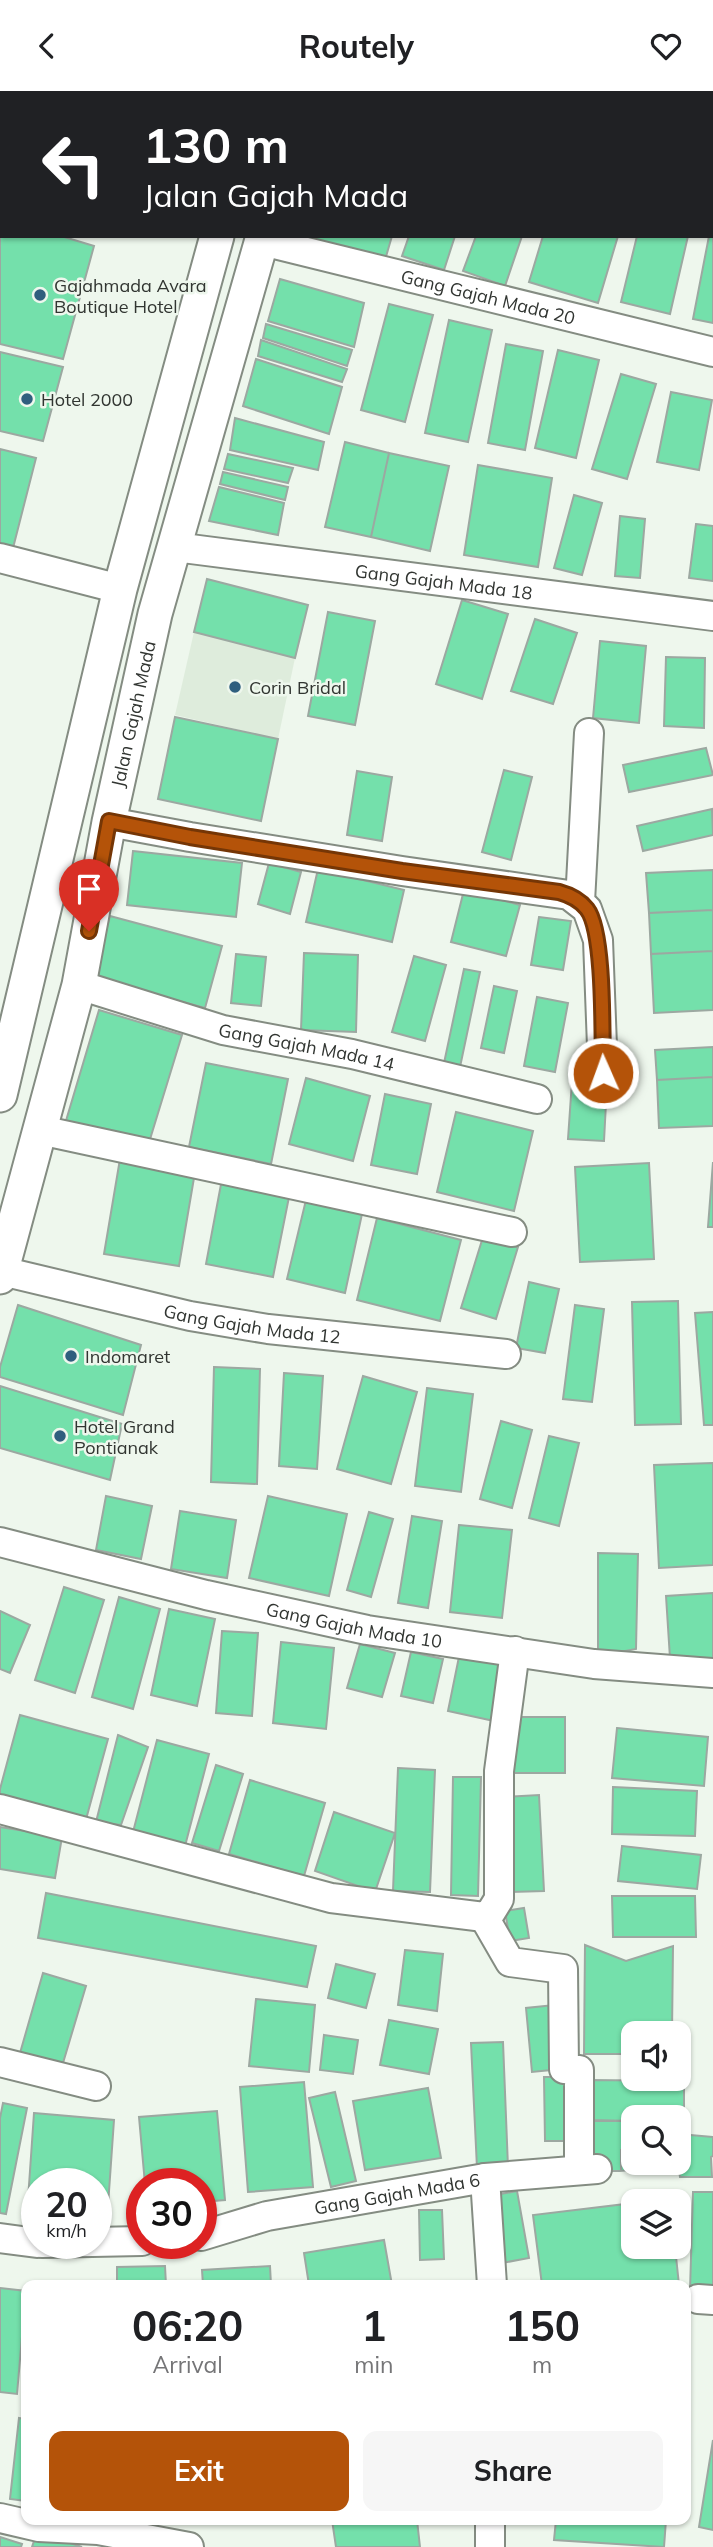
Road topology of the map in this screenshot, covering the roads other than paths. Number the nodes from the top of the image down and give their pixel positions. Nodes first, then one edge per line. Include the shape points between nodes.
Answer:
1 (216, 238) edge
2 (262, 239) edge
3 (713, 352) edge
4 (175, 547) junction
5 (0, 558) edge
6 (120, 589) junction
7 (713, 616) edge
8 (589, 733) dead end
9 (109, 821) junction
10 (580, 902) junction
11 (79, 985) junction
12 (603, 1073) dead end
13 (0, 1095) edge
14 (537, 1099) dead end
15 (40, 1131) junction
16 (512, 1232) dead end
17 (1, 1274) edge
18 (506, 1354) dead end
19 (0, 1542) edge
20 (516, 1651) junction
21 (713, 1673) edge
22 (0, 1809) edge
23 (484, 1917) junction
24 (0, 2062) edge
25 (96, 2086) dead end
26 (485, 2178) junction
27 (217, 2231) edge
28 (0, 2238) edge
29 (21, 2241) edge
30 (492, 2280) edge
31 (0, 2518) edge
32 (21, 2523) edge
33 (30, 2525) edge
34 (490, 2525) edge
35 (189, 2547) edge
36 (490, 2547) edge

1 - 6 street
2 - 3 street, Gang Gajah Mada 20
2 - 4 street, Jalan Gajah Mada
4 - 7 street, Gang Gajah Mada 18
4 - 9 street, Jalan Gajah Mada via 155,614
5 - 6 street
6 - 13 street
8 - 10 street
9 - 10 street via 415,873 559,892
9 - 11 street, Jalan Gajah Mada
10 - 12 street via 592,918 598,940
11 - 14 street, Gang Gajah Mada 14 via 223,1030 352,1054
11 - 15 street, Jalan Gajah Mada
15 - 16 street
15 - 17 street, Jalan Gajah Mada
17 - 18 street, Gang Gajah Mada 12 via 268,1329
19 - 20 street, Gang Gajah Mada 10 via 193,1592 367,1630
20 - 21 street, Gang Gajah Mada 10 via 594,1664
20 - 23 street via 499,1770 499,1899
22 - 23 street via 331,1898
23 - 26 street, Gang Gajah Mada 6 via 510,1962 564,1969 564,2069 579,2070 588,2170
24 - 25 street
26 - 27 street, Gang Gajah Mada 6 via 267,2217
26 - 30 street
28 - 29 street
31 - 32 street
33 - 35 street via 98,2530
34 - 36 street

